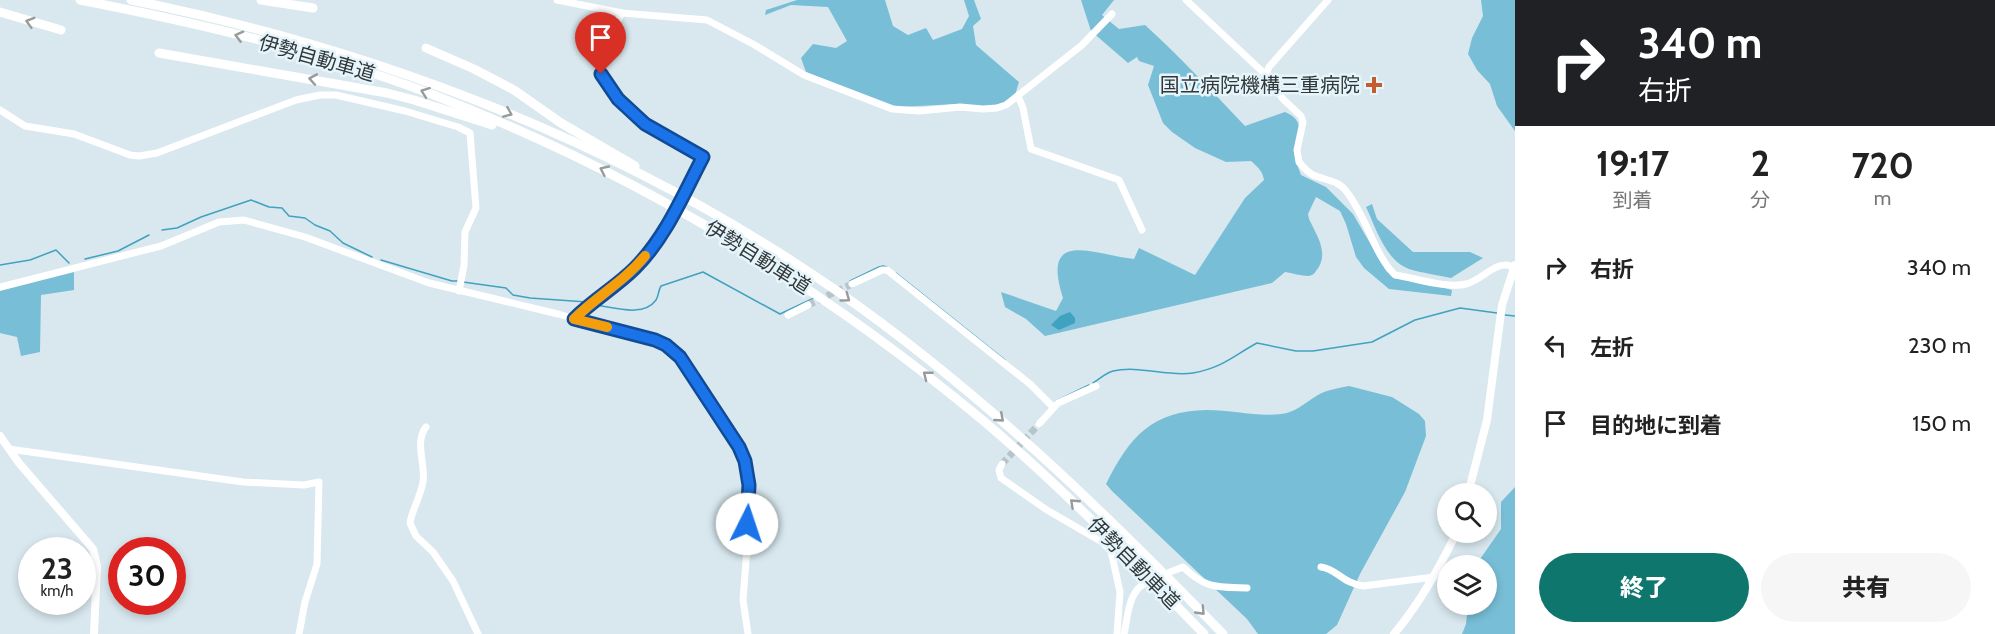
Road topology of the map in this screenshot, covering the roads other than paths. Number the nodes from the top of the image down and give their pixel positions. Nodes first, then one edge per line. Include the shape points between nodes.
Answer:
1 (80, 0) edge
2 (131, 0) edge
3 (261, 0) edge
4 (557, 0) edge
5 (1186, 0) edge
6 (1328, 0) edge
7 (313, 8) dead end
8 (0, 12) edge
9 (622, 13) junction
10 (1112, 14) dead end
11 (61, 30) dead end
12 (426, 48) dead end
13 (159, 52) dead end
14 (1266, 75) junction
15 (1018, 96) junction
16 (0, 110) edge
17 (551, 145) junction
18 (664, 184) junction
19 (1142, 230) dead end
20 (1514, 266) edge
21 (852, 284) tunnel mouth
22 (460, 285) junction
23 (0, 287) edge
24 (808, 305) tunnel mouth
25 (788, 315) dead end
26 (574, 319) junction
27 (1096, 386) dead end
28 (1053, 407) junction
29 (1039, 424) tunnel mouth
30 (426, 427) dead end
31 (0, 436) edge
32 (9, 449) junction
33 (1002, 464) dead end
34 (1471, 483) edge
35 (1451, 543) edge
36 (1321, 567) dead end
37 (1170, 572) dead end
38 (1434, 577) junction
39 (1146, 583) dead end
40 (1247, 588) dead end
41 (94, 634) edge
42 (299, 634) edge
43 (478, 634) edge
44 (748, 634) edge
45 (1117, 634) edge
46 (1124, 634) edge
47 (1204, 634) edge
48 (1223, 634) edge
49 (1394, 634) edge

17 -> 1 highway, 伊勢自動車道 via 428,93 327,59
2 -> 18 highway, 伊勢自動車道 via 330,49 432,83 537,125
3 - 7 highway
4 - 9 street
5 - 14 street
6 - 14 street
11 -> 8 highway
9 - 15 street via 707,20 804,75 892,109 997,108
9 - 26 street via 596,46 595,60 601,74 618,99 645,124 703,157 653,247
10 - 15 street via 1083,45
12 - 18 highway via 514,90 561,123
17 -> 13 highway via 414,100
14 - 20 street via 1301,116 1299,162 1313,175 1346,189 1395,275 1463,285 1500,266
15 - 19 street via 1031,149 1119,180
16 - 22 street via 25,126 74,134 140,156 166,150 296,100 326,94 368,101 458,127 470,133 476,194 476,208 465,232
47 -> 17 highway, 伊勢自動車道 via 1095,523 982,419 887,345 733,240 656,196
18 -> 48 highway, 伊勢自動車道 via 838,292 950,377 1065,477
20 - 34 main road via 1500,314 1487,420
21 - 28 street via 887,270 1030,384
22 - 23 street via 421,280 305,237 244,220 219,222 161,246
22 - 26 street
24 - 25 street
26 - 44 street via 670,348 739,447 749,485 743,592
27 - 28 street
28 - 29 street
30 - 43 street via 422,432 423,482 410,523 453,581
31 - 32 main road
32 - 41 main road via 93,549 97,566
32 - 42 street via 243,482 319,482 317,564
33 - 45 street via 1001,478 1111,551 1120,592
35 - 38 main road
36 - 38 street via 1329,568 1352,585 1363,586
37 - 40 street via 1183,567 1204,584
38 - 49 main road
39 - 46 street via 1134,593

